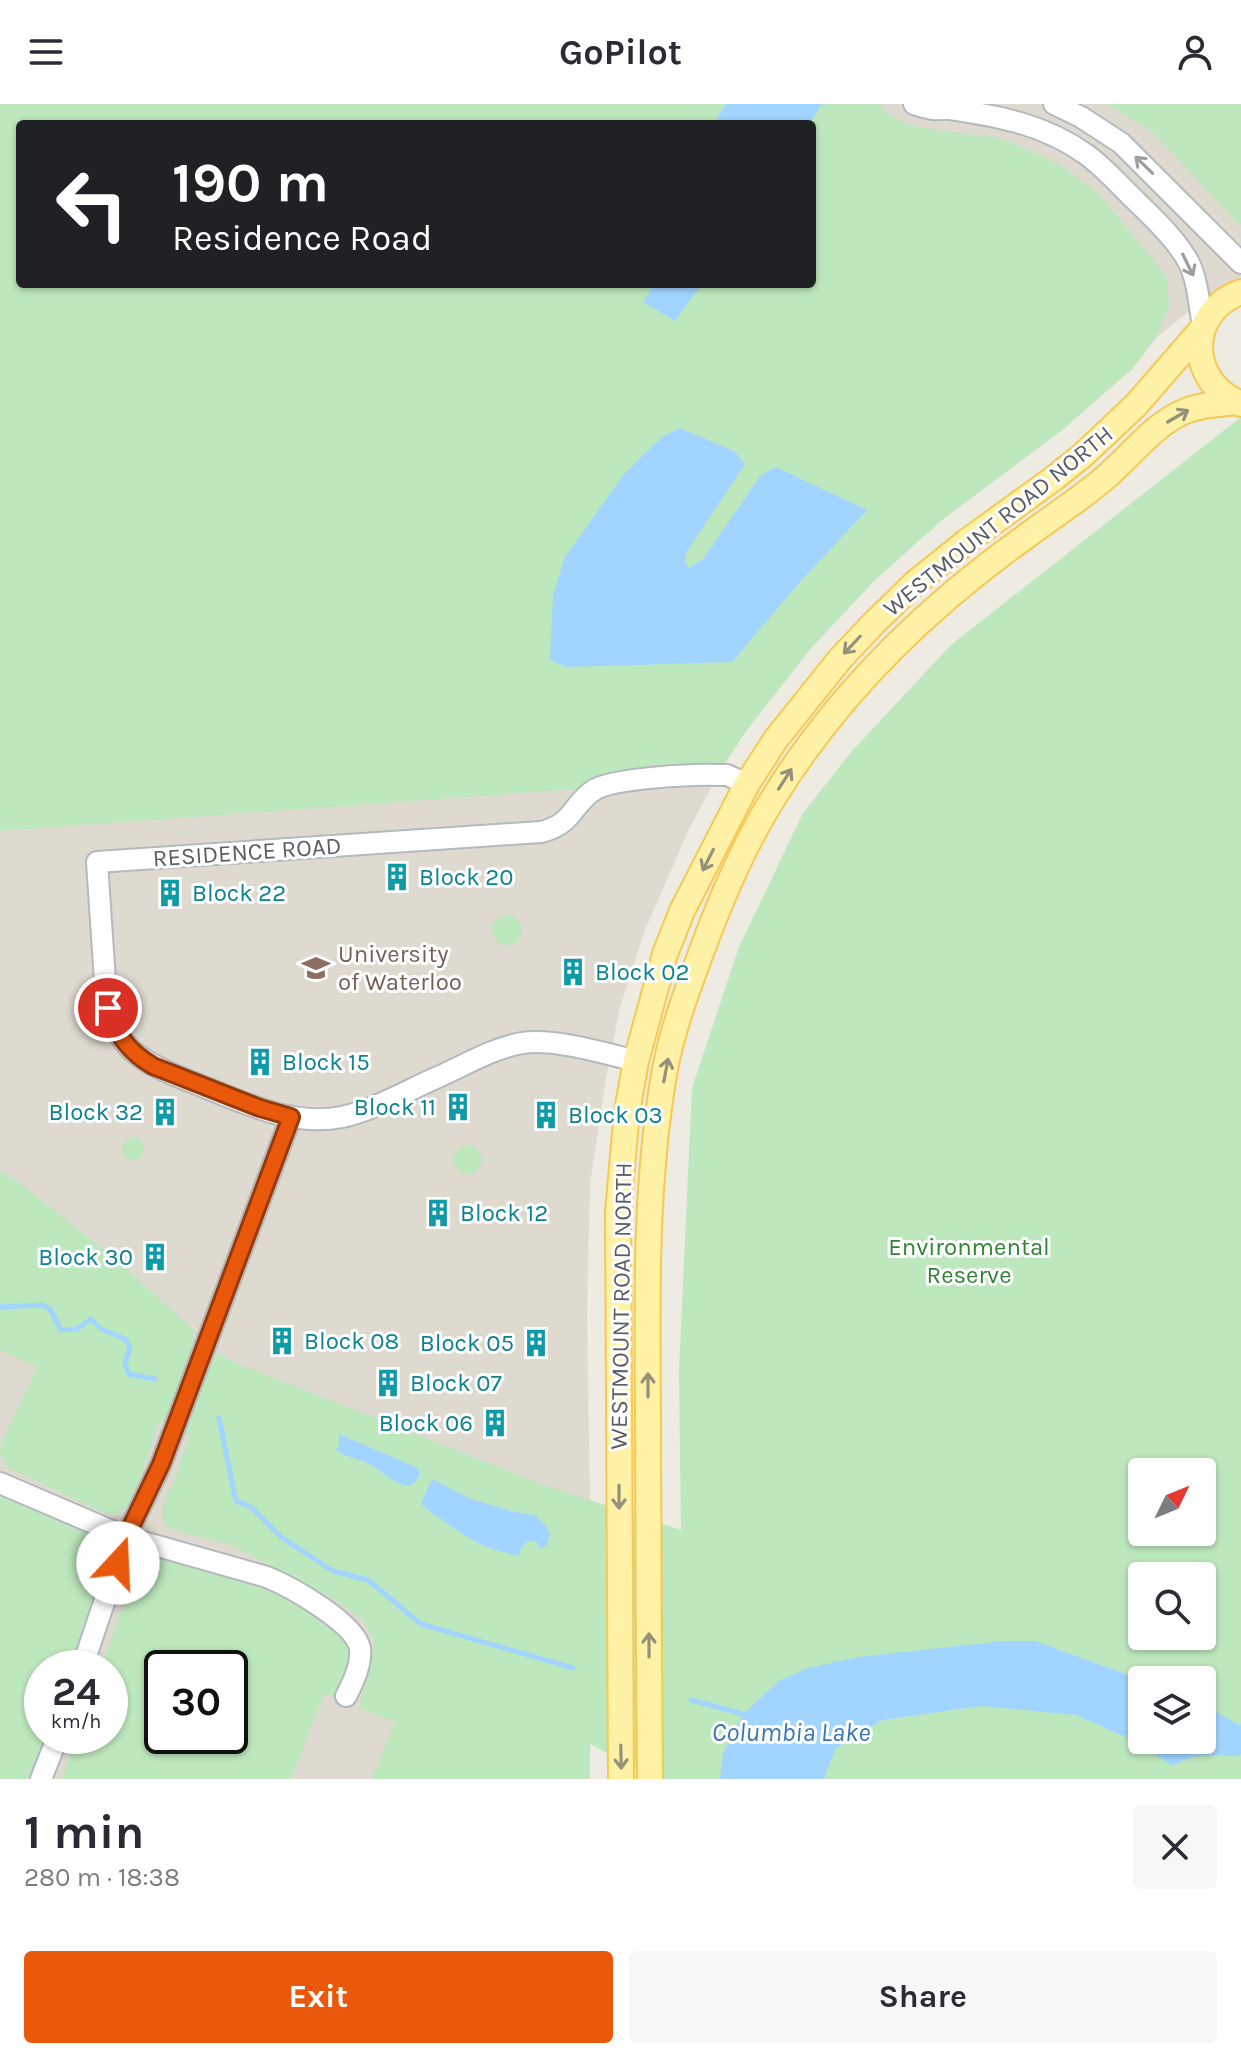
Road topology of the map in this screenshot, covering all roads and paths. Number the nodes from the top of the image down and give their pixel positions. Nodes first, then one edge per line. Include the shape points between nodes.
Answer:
1 (914, 104) edge
2 (1054, 104) edge
3 (954, 106) edge
4 (1241, 263) edge
5 (1241, 292) edge
6 (1203, 328) junction
7 (1239, 403) edge
8 (747, 784) junction
9 (636, 1061) junction
10 (291, 1117) junction
11 (0, 1483) edge
12 (126, 1537) junction
13 (88, 1650) edge
14 (346, 1696) dead end
15 (51, 1754) edge
16 (41, 1779) edge
17 (621, 1779) edge
18 (650, 1779) edge

1 - 3 street via 927,109
4 -> 2 street via 1121,143
3 -> 6 street via 1044,130 1089,156 1188,261
5 - 6 main road, WESTMOUNT ROAD NORTH via 1212,311
6 - 7 main road via 1199,347 1209,380
6 -> 8 main road, WESTMOUNT ROAD NORTH via 1136,405 1083,455 940,563 874,623 812,692
18 -> 7 main road, WESTMOUNT ROAD NORTH via 647,1257 652,1163 666,1066 686,990 719,905 792,769 903,636 993,559 1099,483 1172,418 1200,406
8 -> 9 main road, WESTMOUNT ROAD NORTH via 682,911
8 - 10 street, RESIDENCE ROAD via 713,774 610,783 586,796 562,823 541,832 97,862 108,1008 119,1035 153,1066
9 - 10 street, RESIDENCE ROAD via 525,1042 359,1112 325,1119
9 -> 17 main road, WESTMOUNT ROAD NORTH via 618,1212
10 - 12 street via 161,1464
11 - 12 street
12 - 13 street
12 - 14 street via 267,1577 318,1604 353,1633 360,1648
15 - 16 street

